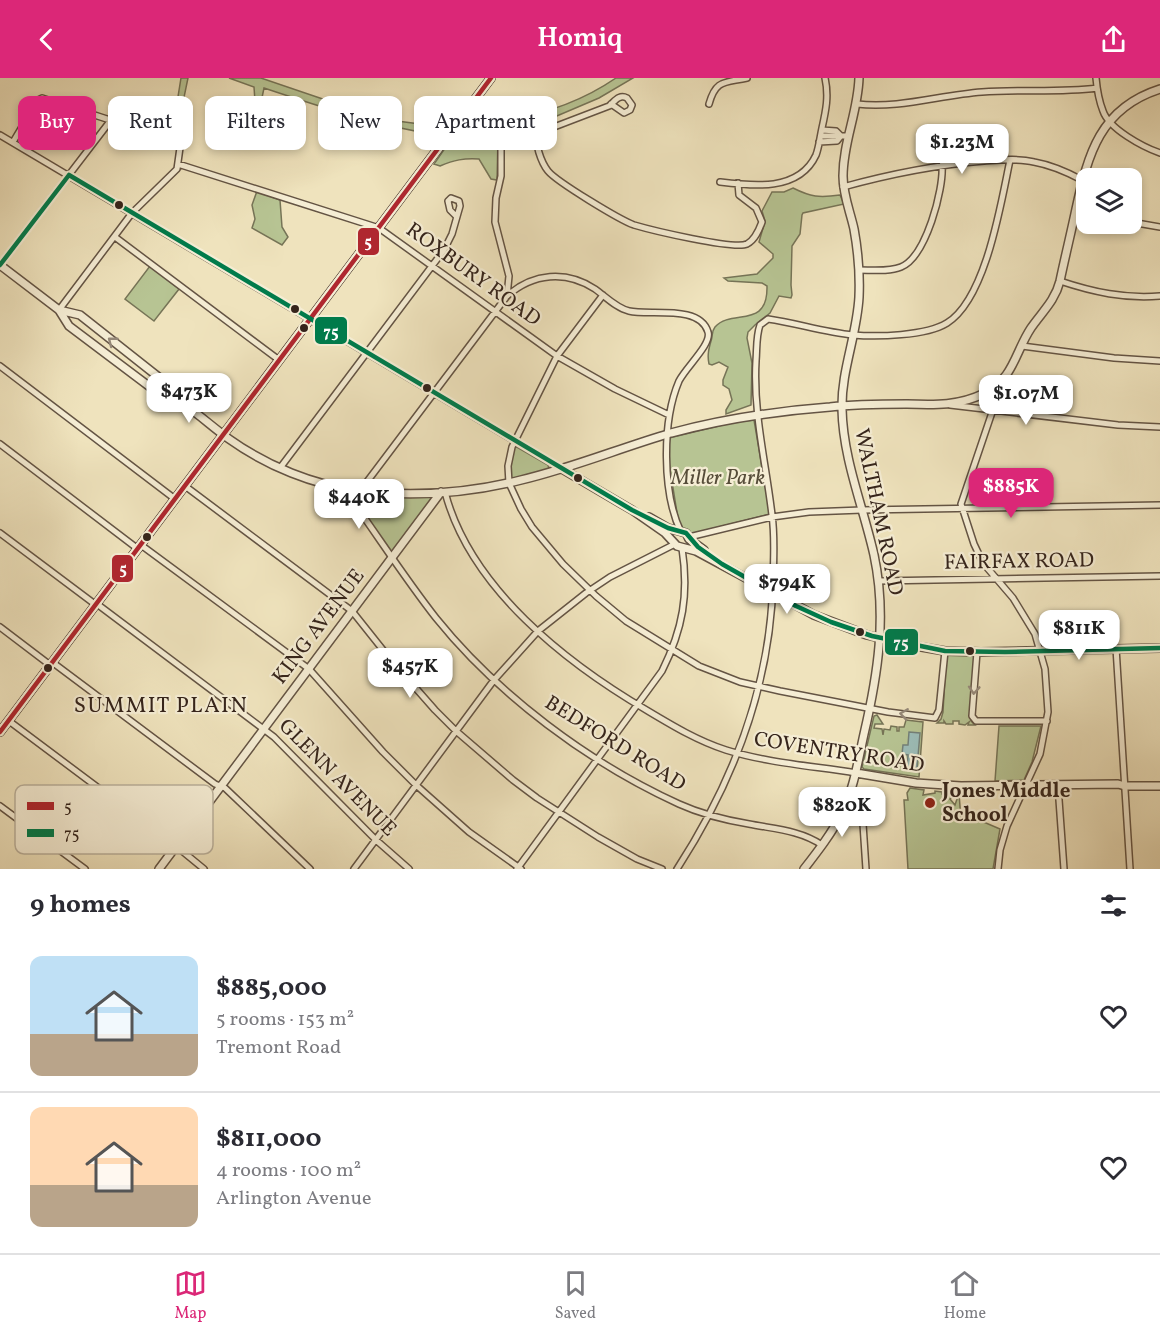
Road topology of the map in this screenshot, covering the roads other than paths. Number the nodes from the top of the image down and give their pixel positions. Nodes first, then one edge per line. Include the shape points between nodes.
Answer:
1 (491, 78) edge
2 (747, 78) edge
3 (825, 78) edge
4 (858, 78) edge
5 (1096, 78) edge
6 (1097, 88) junction
7 (1160, 89) edge
8 (478, 96) edge
9 (611, 104) dead end
10 (710, 104) dead end
11 (857, 104) junction
12 (108, 119) edge
13 (1109, 121) junction
14 (108, 124) edge
15 (557, 125) edge
16 (0, 135) edge
17 (821, 136) junction
18 (844, 136) junction
19 (13, 142) junction
20 (180, 150) edge
21 (438, 150) edge
22 (501, 150) edge
23 (539, 150) edge
24 (1160, 153) edge
25 (1010, 160) junction
26 (178, 164) junction
27 (942, 165) junction
28 (1086, 168) edge
29 (69, 175) junction
30 (1076, 177) edge
31 (720, 182) dead end
32 (738, 183) junction
33 (843, 187) junction
34 (1076, 210) edge
35 (132, 213) junction
36 (456, 216) dead end
37 (1142, 224) edge
38 (1160, 227) edge
39 (379, 228) junction
40 (115, 237) junction
41 (0, 265) edge
42 (432, 266) junction
43 (859, 270) junction
44 (509, 276) junction
45 (1060, 281) junction
46 (523, 284) junction
47 (603, 295) junction
48 (507, 296) junction
49 (1160, 296) edge
50 (59, 310) junction
51 (495, 312) junction
52 (310, 319) junction
53 (854, 335) junction
54 (1022, 346) junction
55 (367, 353) junction
56 (557, 356) junction
57 (279, 360) junction
58 (1160, 361) edge
59 (0, 366) edge
60 (1003, 378) junction
61 (434, 392) junction
62 (170, 394) junction
63 (949, 405) junction
64 (842, 406) junction
65 (993, 410) junction
66 (669, 415) junction
67 (757, 415) junction
68 (1160, 427) edge
69 (224, 435) junction
70 (666, 435) junction
71 (515, 441) junction
72 (0, 444) edge
73 (280, 468) junction
74 (562, 469) junction
75 (509, 483) junction
76 (185, 486) junction
77 (347, 489) junction
78 (360, 491) junction
79 (443, 492) junction
80 (175, 499) junction
81 (1160, 505) edge
82 (963, 508) junction
83 (632, 510) junction
84 (862, 510) junction
85 (772, 517) junction
86 (680, 532) junction
87 (0, 533) edge
88 (689, 538) junction
89 (679, 545) junction
90 (139, 547) junction
91 (392, 557) junction
92 (722, 564) junction
93 (1160, 576) edge
94 (997, 579) junction
95 (879, 581) junction
96 (590, 590) junction
97 (773, 593) junction
98 (96, 605) junction
99 (352, 611) junction
100 (0, 627) edge
101 (538, 631) junction
102 (881, 638) junction
103 (1116, 648) junction
104 (1160, 648) edge
105 (672, 650) junction
106 (1041, 650) junction
107 (945, 651) junction
108 (977, 652) junction
109 (51, 664) junction
110 (309, 669) junction
111 (494, 680) junction
112 (759, 687) junction
113 (638, 705) junction
114 (870, 708) junction
115 (1047, 721) junction
116 (3, 725) edge
117 (264, 728) junction
118 (456, 731) junction
119 (738, 753) junction
120 (598, 759) junction
121 (856, 773) junction
122 (89, 785) edge
123 (416, 785) junction
124 (221, 786) junction
125 (1027, 786) junction
126 (1059, 786) junction
127 (1125, 786) junction
128 (1160, 786) edge
129 (213, 797) edge
130 (846, 802) junction
131 (0, 806) edge
132 (559, 813) junction
133 (710, 815) junction
134 (15, 817) edge
135 (376, 840) junction
136 (822, 845) junction
137 (65, 854) edge
138 (170, 854) edge
139 (186, 854) edge
140 (519, 868) edge
141 (85, 869) edge
142 (159, 869) edge
143 (204, 869) edge
144 (310, 869) edge
145 (354, 869) edge
146 (409, 869) edge
147 (663, 869) edge
148 (677, 869) edge
149 (804, 869) edge
150 (866, 869) edge
151 (998, 869) edge
152 (1064, 869) edge
153 (1130, 869) edge

1 - 8 main road
2 - 10 street via 718,85
3 - 17 street via 828,100
4 - 11 street, WALTHAM ROAD
5 - 6 street
6 - 11 street via 980,92 890,105
6 - 13 street via 1103,114
7 - 13 street via 1135,100
9 - 15 street
11 - 18 street, WALTHAM ROAD
12 - 19 street via 42,98
13 - 24 street via 1142,146
13 - 28 street via 1092,147
14 - 29 street
16 - 19 street
17 - 18 street via 836,131
17 - 18 street via 837,141
17 - 32 street via 809,166 788,181 766,185
18 - 33 street, WALTHAM ROAD
19 - 29 street
20 - 26 street
21 - 39 main road
22 - 44 street via 495,222
23 - 32 street via 555,178 632,224 736,246 750,242 762,222 756,208 739,195
25 - 27 street
25 - 30 street via 1050,165
25 - 53 street via 993,240 978,280 957,314 949,322 925,332
26 - 35 street
26 - 39 street, ROXBURY ROAD
27 - 33 street
27 - 43 street via 939,198 914,258 894,269
29 - 35 street
29 - 41 street
31 - 32 street
33 - 43 street, WALTHAM ROAD
34 - 45 street
35 - 40 street
35 - 52 street
36 - 42 street via 452,234
37 - 38 street
39 - 42 street, ROXBURY ROAD
39 - 52 main road
40 - 50 street
40 - 57 street
41 - 50 street
42 - 51 street, ROXBURY ROAD
42 - 55 street
43 - 53 street, WALTHAM ROAD
44 - 46 street
44 - 48 street
45 - 49 street via 1118,296
45 - 54 street via 1054,298
46 - 47 street via 543,277 567,276
46 - 48 street
47 - 56 street
47 - 66 street via 625,310 686,315 703,324 709,334 706,345 679,382
48 - 51 street
50 - 62 street via 69,326 154,390
62 -> 50 street via 161,379 80,315
51 - 56 street, ROXBURY ROAD
51 - 61 street
52 - 55 street
52 - 57 main road
53 - 64 street, WALTHAM ROAD
53 - 67 street via 764,320 757,336
54 - 58 street
54 - 60 street
55 - 61 street
55 - 73 street
56 - 66 street, ROXBURY ROAD
56 - 71 street
57 - 69 main road
59 - 80 street
60 - 63 street via 987,392
60 - 65 street
61 - 71 street
61 - 78 street
62 - 69 street
63 - 64 street
63 - 65 street
64 - 67 street
64 - 84 street, WALTHAM ROAD via 844,444
65 - 68 street
65 - 82 street via 961,500
66 - 70 street
67 - 70 street
67 - 85 street
69 - 73 street
69 - 76 main road
70 - 74 street
70 - 86 street via 668,480
71 - 74 street
71 - 75 street via 509,457
72 - 90 street
73 - 77 street
74 - 75 street
74 - 83 street
75 - 79 street
75 - 96 street via 532,527
76 - 80 main road
76 - 99 street
77 - 78 street
77 - 91 street, BEDFORD ROAD
78 - 79 street
79 - 91 street, KING AVENUE
79 - 101 street, COVENTRY ROAD via 482,568
80 - 90 main road
81 - 82 street
82 - 84 street
82 - 94 street via 983,563
83 - 86 street
83 - 89 street
84 - 85 street
84 - 95 street, WALTHAM ROAD
85 - 88 street
85 - 97 street
86 - 88 street
86 - 89 street via 675,536
87 - 98 street, GLENN AVENUE
88 - 89 street via 688,544
88 - 92 street
89 - 92 street
89 - 96 street
89 - 105 street via 686,591
90 - 98 main road
90 - 110 street
91 - 99 street, KING AVENUE
91 - 111 street, BEDFORD ROAD via 435,617
92 - 97 street
93 - 94 street, FAIRFAX ROAD
94 - 95 street, FAIRFAX ROAD
94 - 106 street via 1023,612
95 - 102 street, WALTHAM ROAD
96 - 101 street
96 - 105 street via 626,621
97 - 102 street via 831,622
97 - 112 street
98 - 109 main road
98 - 117 street, GLENN AVENUE
99 - 110 street, KING AVENUE
99 - 118 street
100 - 109 street
101 - 111 street
101 - 113 street, COVENTRY ROAD via 601,682
102 - 107 street
102 - 114 street, WALTHAM ROAD
103 - 104 street
103 - 106 street
103 - 127 street
105 - 112 street via 711,672
105 - 113 street
106 - 108 street
106 - 115 street via 1048,688
107 - 108 street
107 -> 114 street via 935,718
108 -> 115 street via 974,718 983,722
109 - 116 main road
109 - 124 street
110 - 117 street, KING AVENUE
110 - 123 street
111 - 118 street
111 - 120 street, BEDFORD ROAD via 527,710
112 - 114 street
112 - 119 street
113 - 119 street, COVENTRY ROAD via 690,736
113 - 120 street
114 - 121 street, WALTHAM ROAD
115 - 125 street
116 - 122 street
117 - 124 street, KING AVENUE
117 - 135 street, GLENN AVENUE
118 - 123 street
118 - 132 street via 520,786
119 - 121 street, COVENTRY ROAD
119 - 133 street
120 - 132 street
120 - 133 street, BEDFORD ROAD via 659,794
121 - 125 street, COVENTRY ROAD via 951,786
121 - 130 street, WALTHAM ROAD
123 - 135 street
123 - 140 street via 469,832
124 - 129 street, KING AVENUE
124 - 144 street
125 - 126 street, COVENTRY ROAD
125 - 151 street via 1006,826
126 - 127 street, COVENTRY ROAD
126 - 152 street
127 - 128 street, COVENTRY ROAD
127 - 153 street
130 - 136 street, WALTHAM ROAD
130 - 150 street via 862,809
131 - 134 street
132 - 140 street
132 - 147 street via 613,846
133 - 136 street, BEDFORD ROAD via 793,831
133 - 148 street
135 - 145 street
135 - 146 street, GLENN AVENUE
136 - 149 street, WALTHAM ROAD
137 - 141 street
138 - 142 street, KING AVENUE
139 - 143 street

